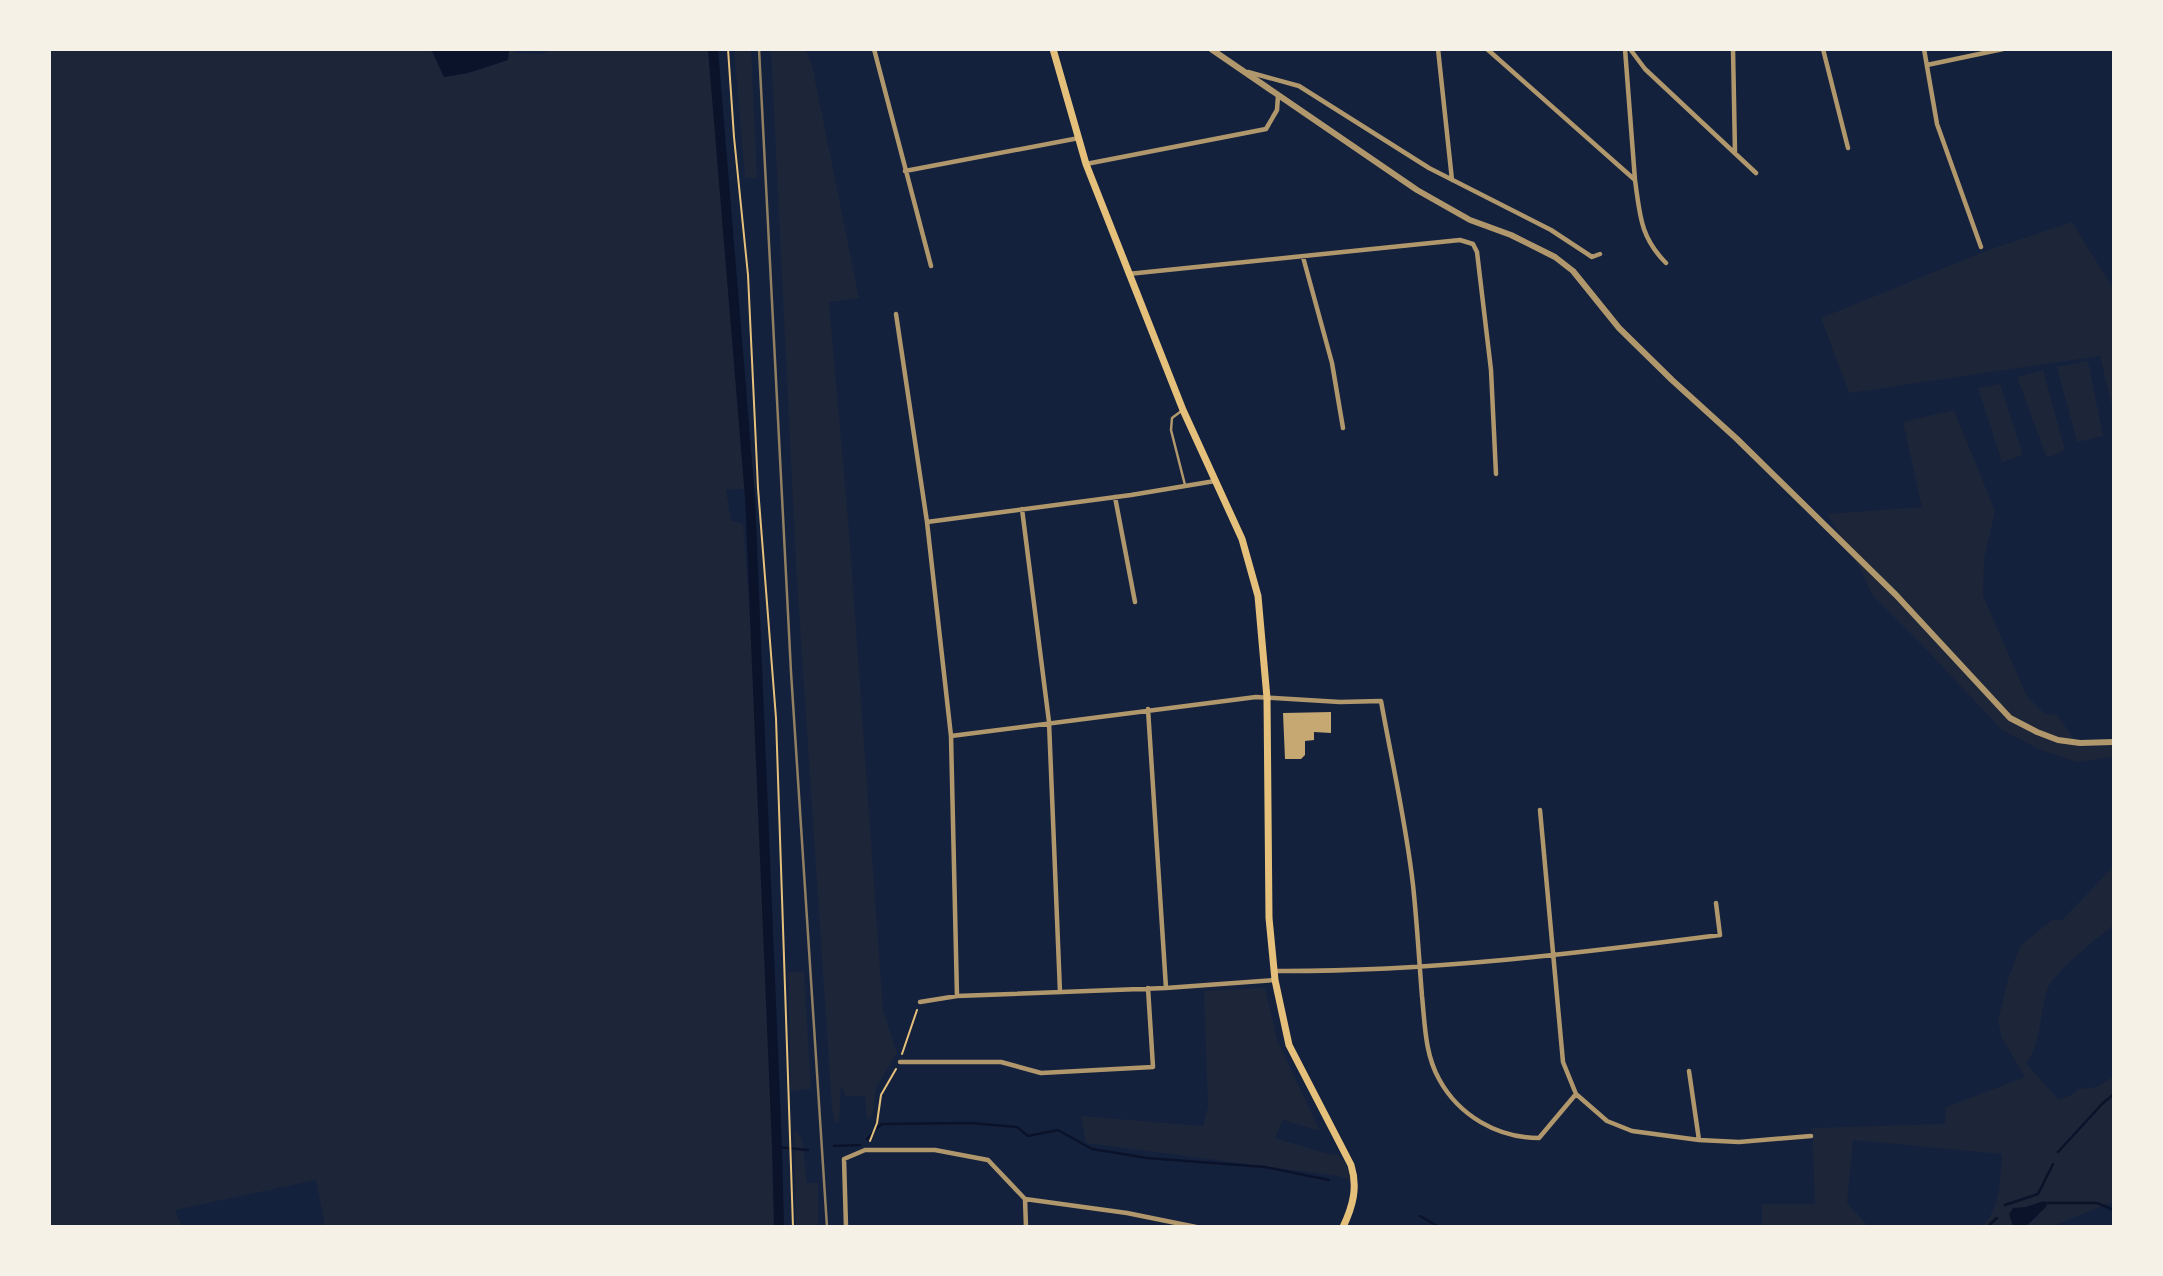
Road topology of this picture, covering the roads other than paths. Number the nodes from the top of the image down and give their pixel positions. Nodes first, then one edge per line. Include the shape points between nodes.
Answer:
1 (874, 49) edge
2 (1053, 49) edge
3 (1211, 49) edge
4 (1438, 49) edge
5 (1487, 49) edge
6 (1627, 49) edge
7 (1733, 49) edge
8 (1823, 49) edge
9 (1924, 49) edge
10 (2003, 49) edge
11 (1927, 65) junction
12 (1240, 70) junction
13 (1278, 96) junction
14 (1079, 138) junction
15 (1848, 148) dead end
16 (1735, 153) junction
17 (1086, 164) junction
18 (905, 171) junction
19 (1756, 173) dead end
20 (1452, 180) junction
21 (1635, 180) junction
22 (1981, 247) dead end
23 (1600, 254) dead end
24 (1303, 257) junction
25 (1666, 263) dead end
26 (931, 266) dead end
27 (1128, 274) junction
28 (896, 314) dead end
29 (1183, 410) junction
30 (1343, 428) dead end
31 (1496, 474) dead end
32 (1214, 481) junction
33 (1185, 485) junction
34 (1115, 497) junction
35 (1023, 509) junction
36 (927, 522) junction
37 (1135, 602) dead end
38 (1267, 698) junction
39 (1148, 709) junction
40 (1049, 722) junction
41 (951, 736) junction
42 (2114, 742) edge
43 (1541, 810) dead end
44 (1716, 903) dead end
45 (1552, 957) junction
46 (1419, 966) junction
47 (1273, 971) junction
48 (1275, 980) junction
49 (1148, 988) junction
50 (1166, 988) junction
51 (1060, 992) junction
52 (957, 996) junction
53 (920, 1002) dead end
54 (900, 1062) dead end
55 (1689, 1071) dead end
56 (1576, 1094) junction
57 (1811, 1136) dead end
58 (1699, 1140) junction
59 (1025, 1199) junction
60 (846, 1227) edge
61 (1026, 1227) edge
62 (1196, 1227) edge
63 (1343, 1227) edge

1 - 18 street
2 - 14 main road
3 - 12 street
4 - 20 street
5 - 21 street
6 - 16 street
6 - 21 street
7 - 16 street
8 - 15 street
9 - 11 street
10 - 11 street
11 - 22 street via 1937,124
12 - 13 street
12 - 20 street via 1299,86
13 - 17 street via 1277,110 1266,129
13 - 42 street via 1418,190 1470,220 1545,252 1573,271 1619,328 1896,595 2010,718 2058,740
14 - 17 main road
14 - 18 street
16 - 19 street
17 - 27 main road
18 - 26 street
20 - 23 street via 1551,230 1592,257
21 - 25 street via 1642,228
24 - 27 street
24 - 30 street via 1332,363
24 - 31 street via 1461,240 1473,244 1491,370
27 - 29 main road
28 - 36 street
29 - 32 main road
29 - 33 lane via 1172,418 1171,430
32 - 33 street
32 - 38 main road via 1242,539 1258,596
33 - 34 street
34 - 35 street
34 - 37 street
35 - 36 street
35 - 40 street
36 - 41 street
38 - 39 street
38 - 46 street via 1381,701 1408,843
38 - 47 main road
39 - 40 street
39 - 50 street
40 - 41 street
40 - 51 street
41 - 52 street
43 - 45 street
44 - 45 street via 1720,935
45 - 46 street
45 - 56 street via 1563,1062
46 - 47 street
46 - 56 street via 1432,1065 1448,1095 1470,1118 1505,1132 1539,1138
47 - 48 main road
48 - 50 street
48 - 63 main road via 1289,1045 1352,1165 1354,1200
49 - 50 street
49 - 51 street
49 - 54 street via 1153,1067 1041,1073 1001,1062
51 - 52 street
52 - 53 street
55 - 58 street
56 - 58 street via 1607,1121 1632,1131
57 - 58 street
59 - 60 street via 988,1160 935,1150 865,1150 845,1159
59 - 61 street
59 - 62 street

